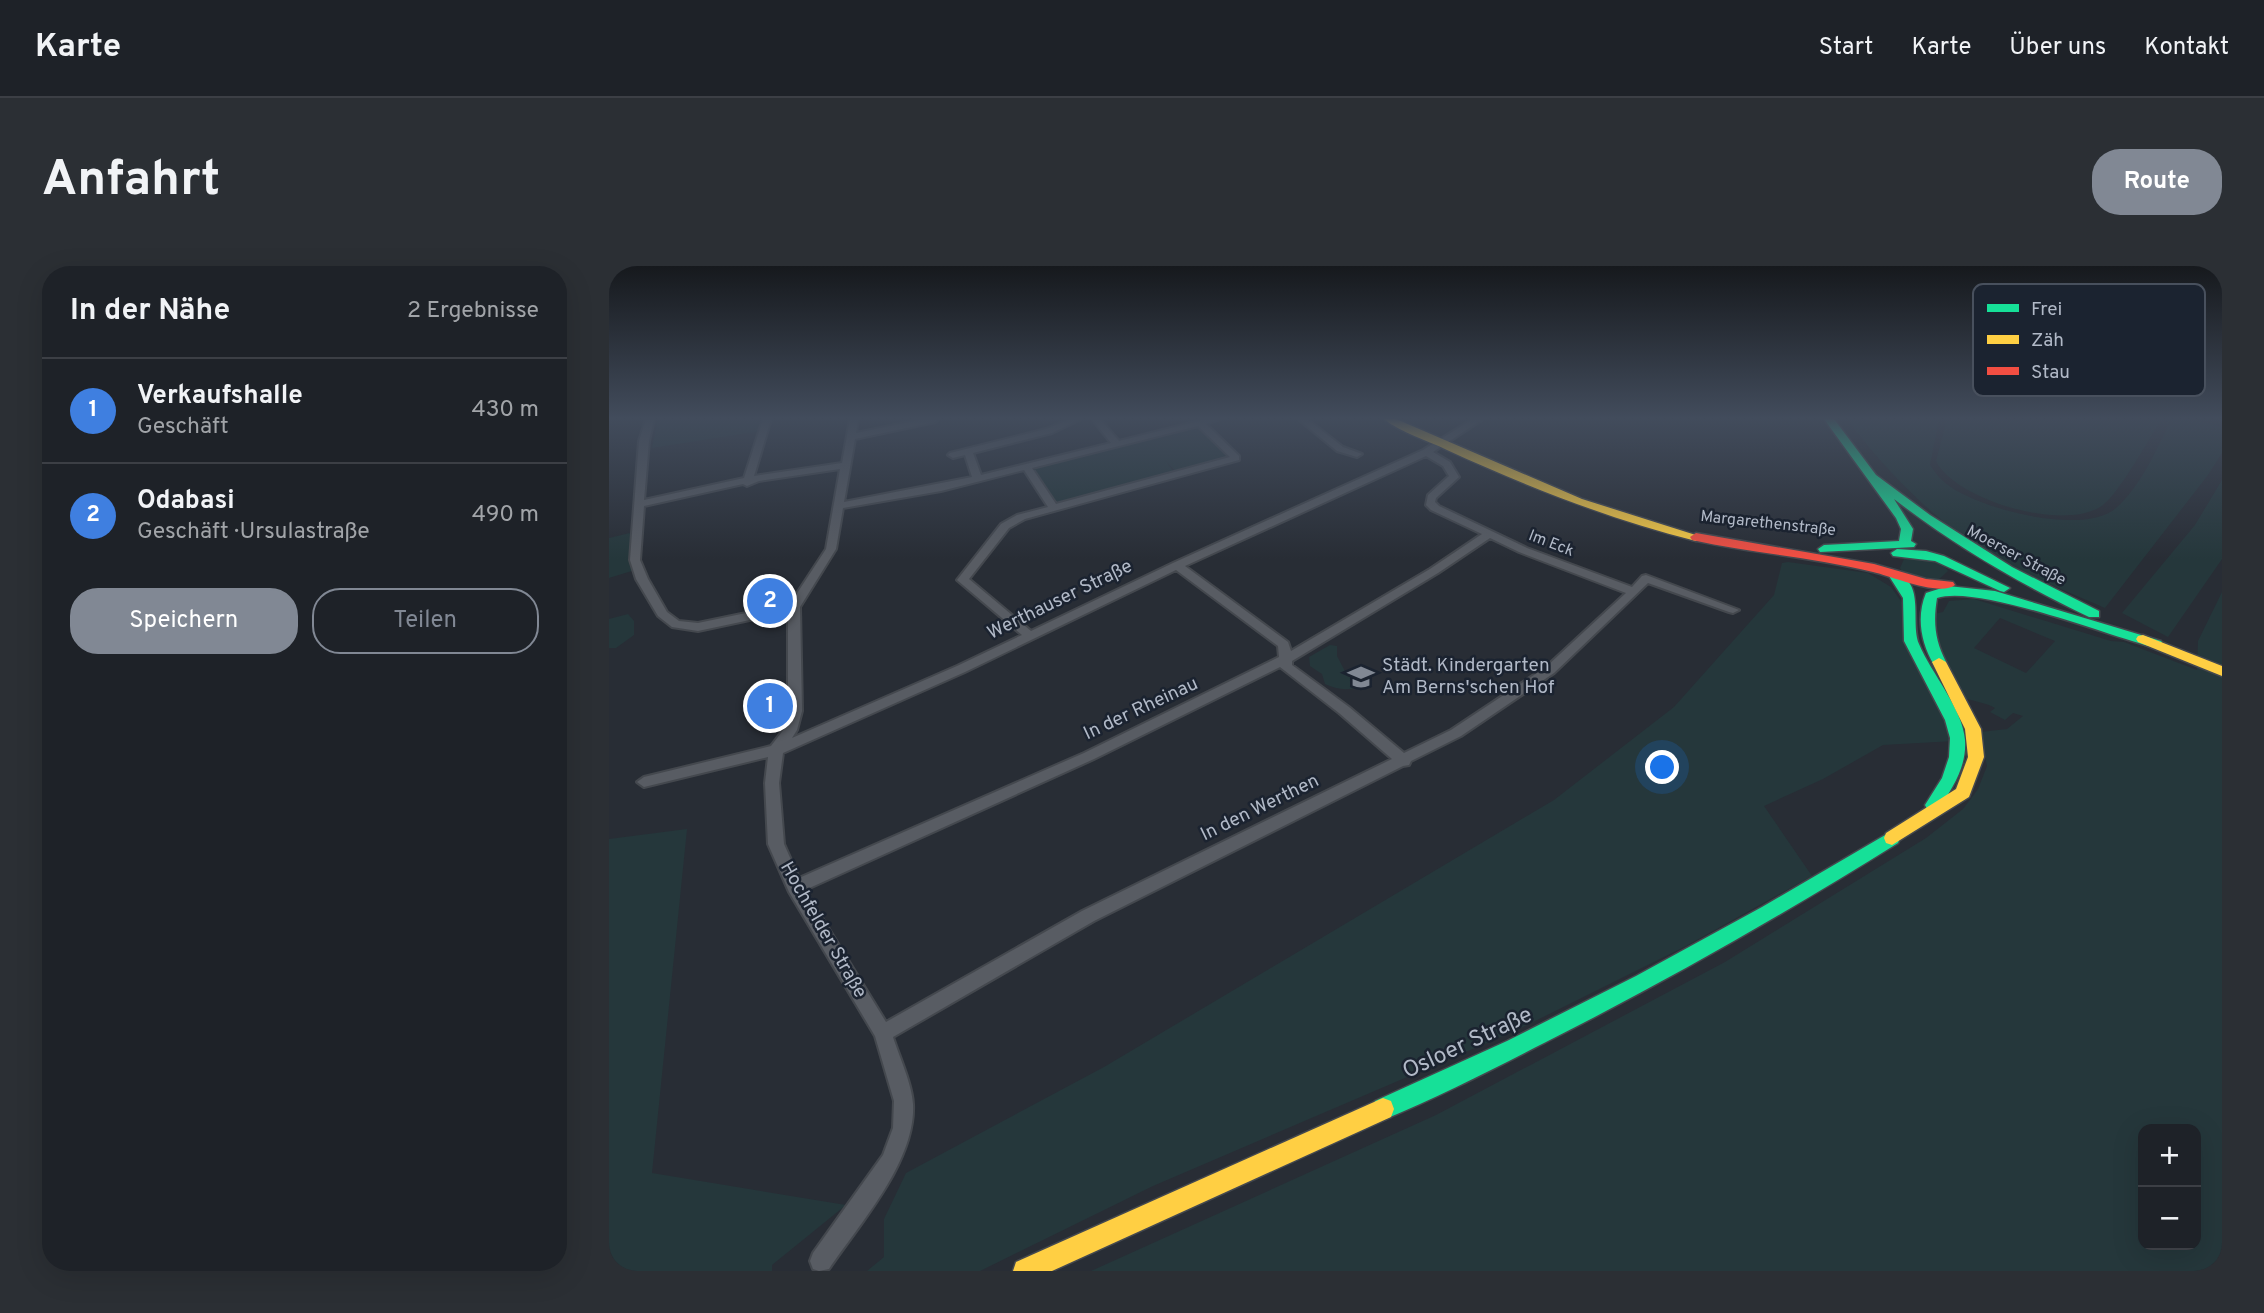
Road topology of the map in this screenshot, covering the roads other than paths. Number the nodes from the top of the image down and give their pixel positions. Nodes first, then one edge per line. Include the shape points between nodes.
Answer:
1 (845, 465) edge
2 (642, 466) edge
3 (752, 466) edge
4 (840, 466) edge
5 (973, 466) edge
6 (1031, 466) edge
7 (1207, 466) edge
8 (1395, 466) edge
9 (1448, 466) edge
10 (1493, 466) edge
11 (1865, 466) edge
12 (1027, 467) junction
13 (1874, 478) junction
14 (977, 479) junction
15 (747, 483) junction
16 (640, 504) junction
17 (838, 506) junction
18 (1053, 508) junction
19 (1669, 530) junction
20 (1488, 535) junction
21 (1901, 548) junction
22 (1177, 565) junction
23 (1891, 572) junction
24 (1998, 591) junction
25 (1634, 592) junction
26 (794, 607) junction
27 (1733, 610) dead end
28 (1030, 636) junction
29 (2156, 644) junction
30 (1287, 656) junction
31 (2222, 671) edge
32 (776, 750) junction
33 (1404, 761) junction
34 (645, 782) dead end
35 (1914, 826) junction
36 (795, 887) junction
37 (883, 1033) junction
38 (821, 1261) dead end
39 (1025, 1271) edge

1 - 17 street
2 - 16 street
3 - 15 street
4 - 15 street
5 - 14 street
6 - 12 street
7 - 18 street
8 - 22 street, Werthauser Straße
9 - 20 street, Im Eck via 1454,477 1430,503
10 - 19 main road, Margarethenstraße via 1589,507
11 - 13 main road, Moerser Straße
12 - 14 street
12 - 18 street
13 - 21 main road, Moerser Straße via 1907,529
13 - 29 main road, Moerser Straße via 1932,527 1980,558
14 - 17 street
15 - 16 street
16 - 26 street via 635,560 662,614 676,624 698,627
17 - 26 street via 831,549
18 - 28 street via 1005,526 963,580
19 - 21 main road, Margarethenstraße via 1815,549
19 - 23 main road, Margarethenstraße
20 - 25 street, Im Eck
20 - 30 street, In der Rheinau
21 - 23 main road via 1889,563
21 - 24 main road via 1934,548 1956,557
22 - 28 street, Werthauser Straße
22 - 30 street via 1284,645
23 - 24 main road, Margarethenstraße via 1920,585
23 - 35 main road, Osloer Straße via 1909,594 1911,643 1946,701 1959,741 1955,775
24 - 29 main road via 2072,610
24 - 35 main road, Osloer Straße via 1948,590 1931,596 1927,639 1973,729 1976,757 1963,793
25 - 27 street via 1646,578
25 - 33 street, In den Werthen via 1550,670 1456,733
26 - 32 street, Hochfelder Straße via 795,711 790,730
28 - 32 street, Werthauser Straße
29 - 31 main road
30 - 33 street via 1286,667
30 - 36 street, In der Rheinau via 1187,710
32 - 34 street, Werthauser Straße
32 - 36 street, Hochfelder Straße via 772,783 776,844
33 - 37 street, In den Werthen via 1112,904 991,968
35 - 39 main road, Osloer Straße via 1795,900 1524,1045
36 - 37 street, Hochfelder Straße
37 - 38 street, Hochfelder Straße via 904,1101 904,1128 891,1161

